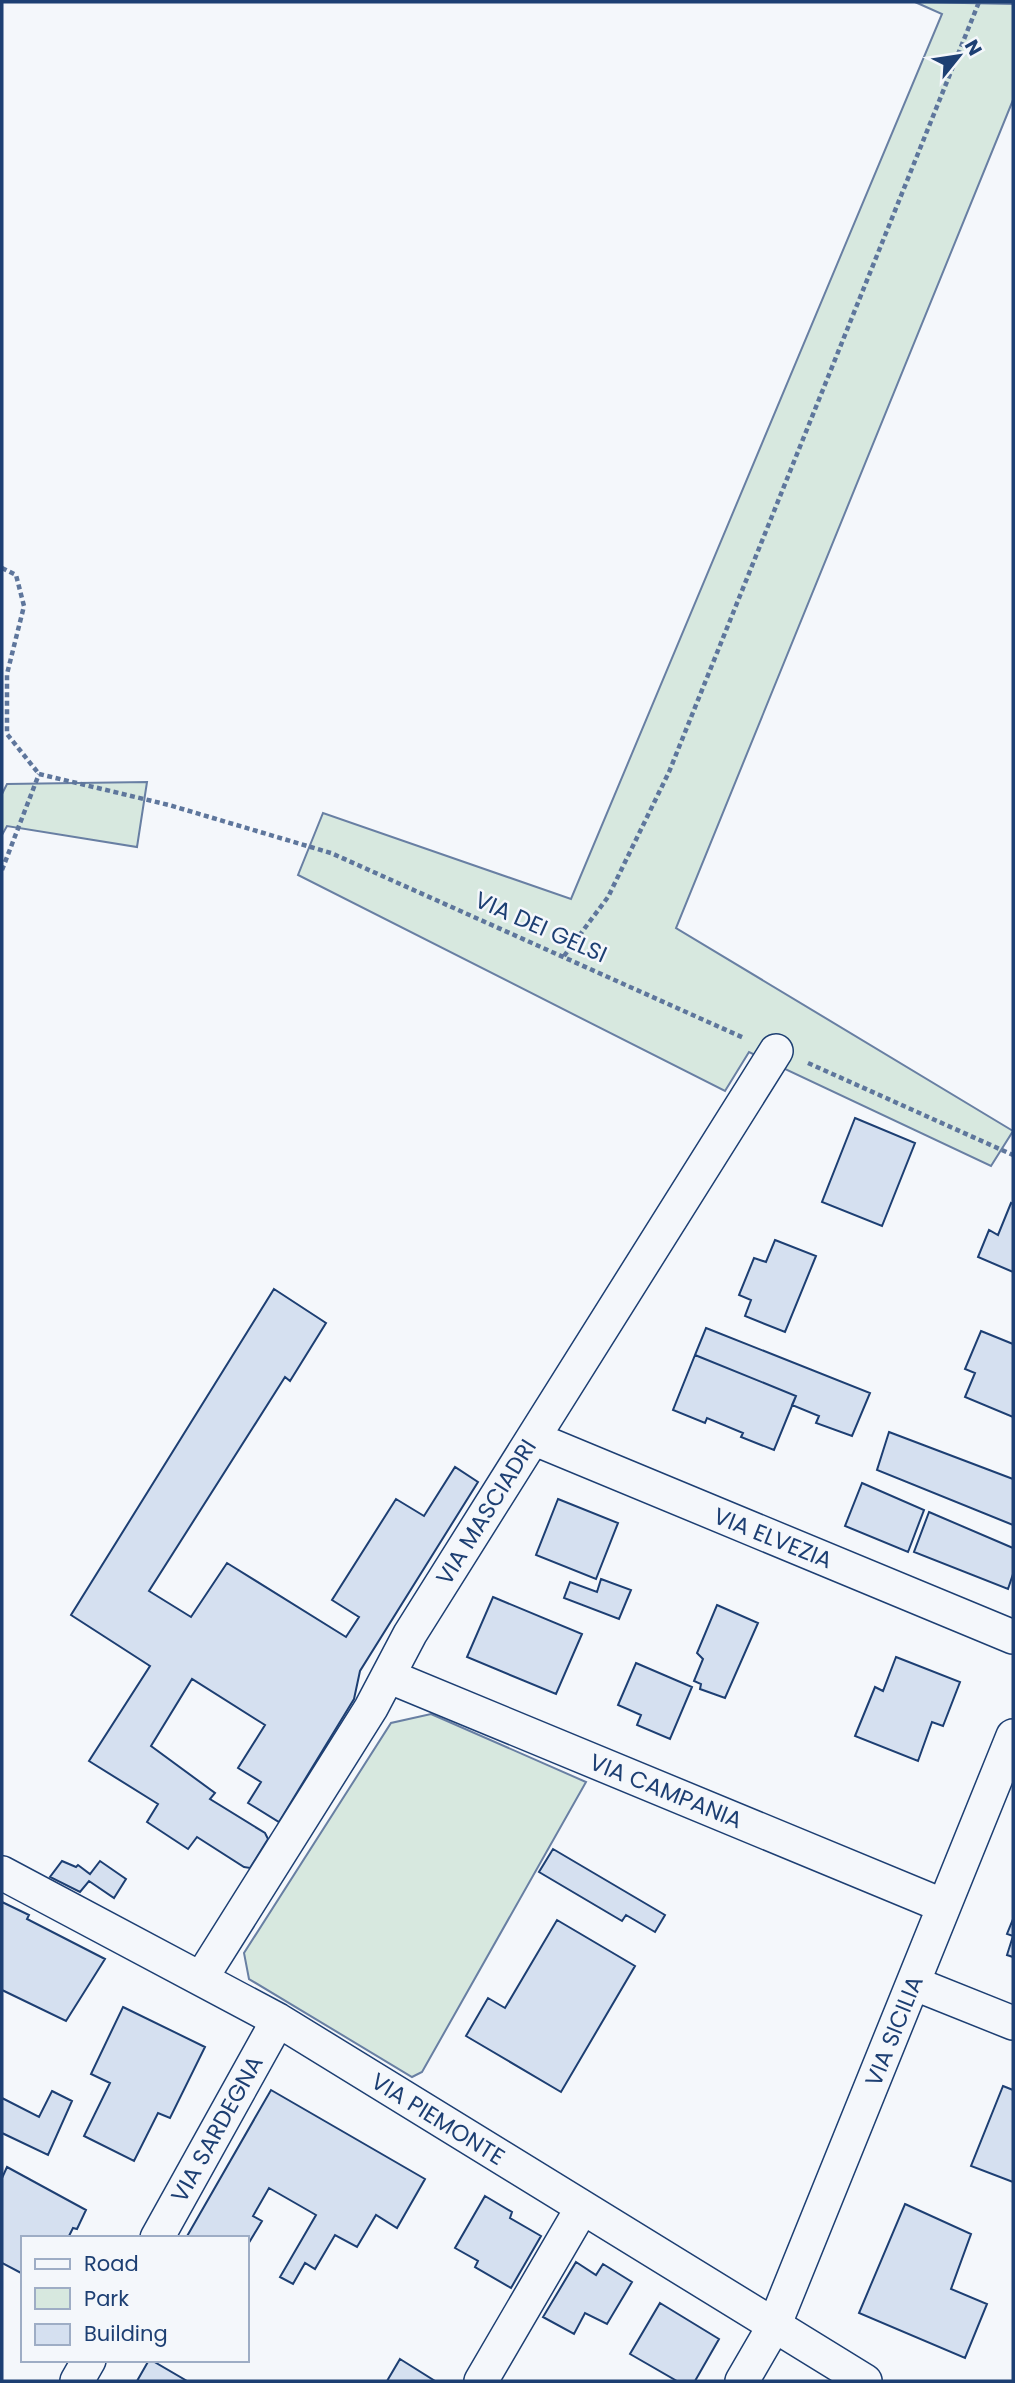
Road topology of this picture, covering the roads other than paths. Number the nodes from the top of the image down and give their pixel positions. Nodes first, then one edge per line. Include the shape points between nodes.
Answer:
1 (776, 1051) road end
2 (533, 1438) junction
3 (1013, 1637) edge
4 (388, 1676) junction
5 (1013, 1736) edge
6 (2, 1873) edge
7 (944, 1906) junction
8 (202, 1977) junction
9 (913, 1983) junction
10 (278, 2020) junction
11 (1013, 2023) edge
12 (582, 2208) junction
13 (158, 2236) edge
14 (774, 2326) junction
15 (88, 2362) edge
16 (77, 2381) edge
17 (481, 2381) edge
18 (741, 2381) edge
19 (864, 2381) edge

1 - 2 street, VIA MASCIADRI
2 - 3 street, VIA ELVEZIA
2 - 4 street, VIA MASCIADRI
4 - 7 street, VIA CAMPANIA
4 - 8 street, VIA MASCIADRI via 372,1709
5 - 7 street, VIA SICILIA
6 - 8 street, VIA PIEMONTE
7 - 9 street, VIA SICILIA
8 - 10 street, VIA PIEMONTE
9 - 11 street
9 - 14 street, VIA SICILIA
10 - 12 street, VIA PIEMONTE
10 - 13 street, VIA SARDEGNA
12 - 14 street, VIA PIEMONTE
12 - 17 street
14 - 18 street, VIA SICILIA
14 - 19 street, VIA PIEMONTE
15 - 16 street

